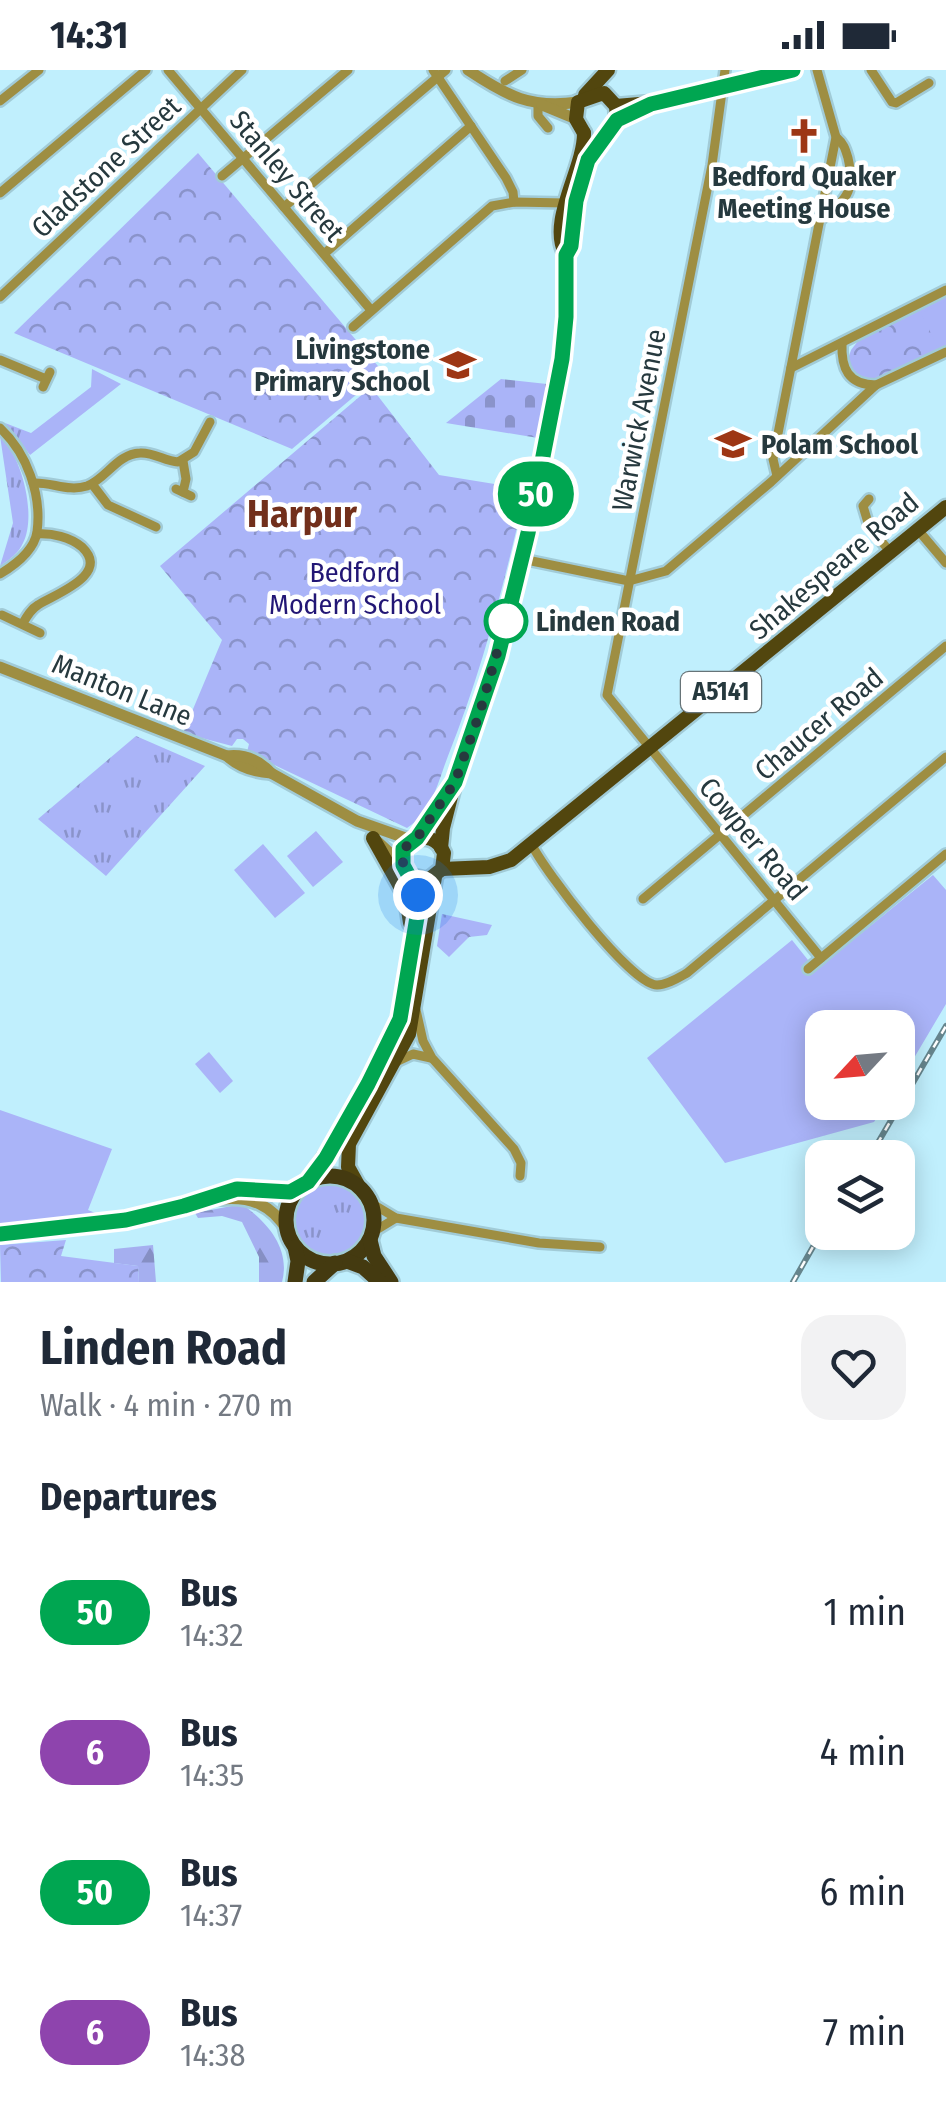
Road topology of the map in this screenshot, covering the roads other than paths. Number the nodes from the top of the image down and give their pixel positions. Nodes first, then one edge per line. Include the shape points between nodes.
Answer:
1 (39, 70) edge
2 (146, 70) edge
3 (168, 70) edge
4 (242, 70) edge
5 (348, 70) edge
6 (468, 70) edge
7 (522, 70) edge
8 (793, 70) edge
9 (818, 70) edge
10 (871, 70) edge
11 (439, 72) edge
12 (613, 72) edge
13 (725, 77) edge
14 (505, 81) dead end
15 (929, 83) dead end
16 (0, 101) edge
17 (580, 101) junction
18 (540, 105) junction
19 (201, 108) junction
20 (615, 111) junction
21 (576, 119) junction
22 (471, 126) junction
23 (548, 128) dead end
24 (584, 134) junction
25 (836, 137) junction
26 (243, 158) junction
27 (222, 176) dead end
28 (0, 193) edge
29 (514, 202) junction
30 (565, 202) junction
31 (284, 207) junction
32 (820, 220) junction
33 (324, 254) junction
34 (566, 255) junction
35 (946, 290) edge
36 (0, 297) edge
37 (371, 310) junction
38 (353, 327) dead end
39 (842, 343) junction
40 (946, 352) edge
41 (0, 360) edge
42 (791, 368) junction
43 (46, 379) dead end
44 (876, 386) junction
45 (210, 422) dead end
46 (0, 428) edge
47 (183, 460) junction
48 (777, 476) junction
49 (32, 483) junction
50 (92, 484) junction
51 (183, 492) dead end
52 (868, 499) dead end
53 (946, 506) edge
54 (148, 526) dead end
55 (918, 530) junction
56 (37, 534) junction
57 (892, 553) junction
58 (522, 559) junction
59 (946, 564) edge
60 (0, 574) edge
61 (629, 581) junction
62 (2, 615) edge
63 (23, 623) junction
64 (40, 633) dead end
65 (946, 646) edge
66 (0, 667) edge
67 (650, 750) junction
68 (946, 758) edge
69 (455, 782) junction
70 (357, 821) junction
71 (720, 836) junction
72 (373, 838) junction
73 (414, 839) junction
74 (532, 845) junction
75 (946, 854) edge
76 (441, 862) junction
77 (407, 871) junction
78 (644, 899) dead end
79 (774, 899) junction
80 (413, 938) junction
81 (821, 958) junction
82 (808, 968) dead end
83 (416, 1008) junction
84 (405, 1046) junction
85 (426, 1048) junction
86 (432, 1058) junction
87 (396, 1062) junction
88 (368, 1084) junction
89 (520, 1176) dead end
90 (304, 1185) junction
91 (358, 1185) junction
92 (207, 1200) junction
93 (372, 1203) junction
94 (396, 1218) junction
95 (287, 1230) junction
96 (0, 1234) edge
97 (372, 1236) junction
98 (295, 1246) junction
99 (600, 1247) dead end
100 (341, 1262) junction
101 (296, 1282) edge
102 (314, 1282) edge
103 (380, 1282) edge
104 (391, 1282) edge

1 - 16 street
2 - 28 street
3 - 19 street, Stanley Street
4 - 19 street, Gladstone Street
5 - 26 street
6 - 18 street via 509,96
7 - 14 street
8 - 13 main road
9 - 25 street
10 - 15 street via 892,102
11 - 22 street
11 - 31 street
12 - 17 main road
12 - 20 main road
13 - 20 main road
13 - 61 street, Warwick Avenue
17 - 18 street
17 - 20 main road via 604,94
17 - 21 main road
18 - 21 street
18 - 23 street via 538,116
19 - 26 street, Stanley Street
19 - 36 street, Gladstone Street
20 - 24 main road via 595,134
20 - 34 main road via 588,160
21 - 24 main road
22 - 29 street
22 - 33 street
24 - 30 main road
25 - 32 street
25 - 32 street via 844,144 850,190
26 - 27 street
26 - 31 street, Stanley Street
29 - 30 street
29 - 37 street via 492,206
30 - 34 main road
31 - 33 street, Stanley Street
32 - 42 street
33 - 37 street, Stanley Street
34 - 58 main road via 562,359
35 - 39 street
37 - 38 street
39 - 42 street
39 - 44 street via 842,368 850,378
40 - 44 street
41 - 43 street
42 - 48 street via 772,465
44 - 48 street
45 - 47 street
46 - 49 street via 17,444
47 - 50 street via 140,452
47 - 51 street
48 - 61 street via 677,564
49 - 50 street
49 - 56 street
50 - 54 street via 108,505
52 - 57 street via 863,506 870,526
53 - 55 main road, Shakespeare Road / A5141
55 - 57 main road, Shakespeare Road / A5141
55 - 59 street
56 - 60 street via 23,557
56 - 63 street via 78,544 90,565 82,579 34,607
57 - 67 main road, Shakespeare Road / A5141
58 - 61 street
58 - 69 main road
61 - 67 street, Warwick Avenue via 607,695
62 - 63 street
63 - 64 street
65 - 71 street, Chaucer Road
66 - 70 street, Manton Lane via 270,773
67 - 71 street, Cowper Road
67 - 74 main road, Shakespeare Road / A5141
68 - 79 street
69 - 73 main road
69 - 76 main road
70 - 72 street, Manton Lane
70 - 73 street, Manton Lane
71 - 78 street, Chaucer Road
71 - 79 street, Cowper Road
72 - 77 street, Manton Lane
72 - 80 main road via 406,897
73 - 76 main road via 429,838
73 - 77 main road via 403,849
74 - 76 main road, Shakespeare Road / A5141 via 489,868
74 - 79 street via 601,939 630,971 657,985 686,973
75 - 81 street
76 - 77 main road via 423,880
76 - 83 main road
77 - 80 main road via 418,900
79 - 81 street, Cowper Road
80 - 88 main road via 400,1019
81 - 82 street
83 - 84 main road
83 - 85 street
84 - 85 street
84 - 87 main road
84 - 88 main road
85 - 86 street
86 - 87 street via 413,1054
86 - 89 street via 514,1149
87 - 91 main road via 349,1144 348,1167
88 - 90 main road
90 - 91 highway via 334,1176
90 - 92 street via 237,1189
90 - 95 highway via 289,1204
91 - 93 highway
92 - 95 street via 260,1204 278,1214
92 - 96 street via 126,1220
93 - 94 street
93 - 97 highway
94 - 97 street
94 - 99 street via 539,1244
95 - 98 highway
97 - 100 highway via 356,1256
97 - 104 highway via 374,1256
98 - 100 highway via 310,1258
98 - 101 highway
100 - 102 highway
100 - 103 highway via 363,1267

